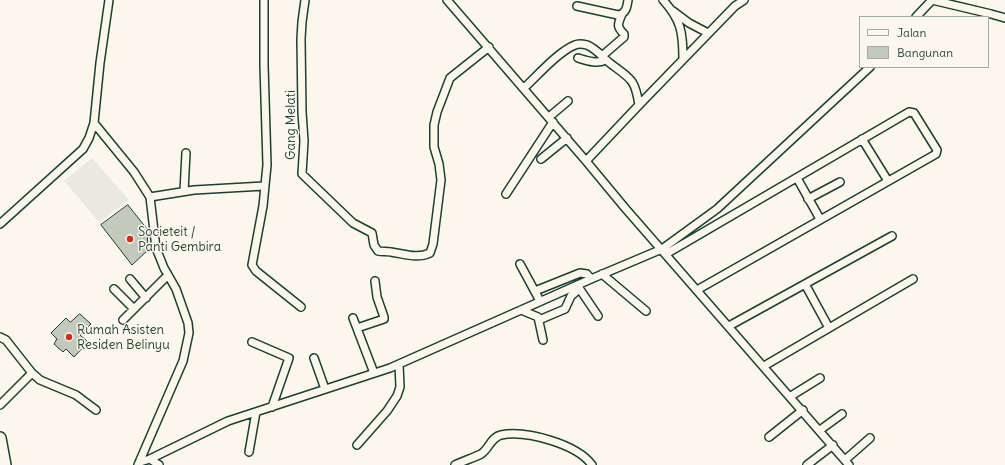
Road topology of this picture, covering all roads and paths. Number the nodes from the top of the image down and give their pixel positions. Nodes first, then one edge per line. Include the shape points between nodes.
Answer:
1 (109, 0) edge
2 (264, 0) edge
3 (306, 0) edge
4 (447, 0) edge
5 (628, 0) edge
6 (662, 0) edge
7 (744, 0) edge
8 (932, 0) edge
9 (577, 6) dead end
10 (672, 10) junction
11 (622, 14) junction
12 (917, 16) edge
13 (1005, 18) edge
14 (708, 33) junction
15 (489, 47) junction
16 (578, 58) dead end
17 (604, 58) junction
18 (683, 59) junction
19 (869, 68) edge
20 (524, 88) junction
21 (568, 101) dead end
22 (639, 105) junction
23 (551, 120) junction
24 (94, 123) junction
25 (566, 138) junction
26 (862, 139) junction
27 (186, 153) dead end
28 (541, 159) dead end
29 (586, 161) junction
30 (797, 178) junction
31 (888, 181) junction
32 (840, 182) dead end
33 (264, 186) junction
34 (184, 192) junction
35 (506, 194) dead end
36 (150, 197) junction
37 (808, 199) junction
38 (820, 219) junction
39 (0, 224) edge
40 (892, 236) dead end
41 (664, 252) junction
42 (520, 264) dead end
43 (602, 274) junction
44 (168, 275) junction
45 (591, 278) junction
46 (130, 279) dead end
47 (913, 279) dead end
48 (375, 281) dead end
49 (805, 284) junction
50 (578, 287) junction
51 (114, 289) dead end
52 (697, 290) junction
53 (535, 291) junction
54 (146, 298) junction
55 (540, 301) junction
56 (301, 308) dead end
57 (134, 309) junction
58 (521, 310) junction
59 (646, 310) dead end
60 (598, 316) dead end
61 (353, 318) dead end
62 (123, 320) dead end
63 (540, 320) junction
64 (729, 326) junction
65 (357, 328) junction
66 (829, 328) junction
67 (0, 337) edge
68 (543, 340) dead end
69 (252, 342) dead end
70 (314, 358) dead end
71 (399, 364) junction
72 (764, 366) junction
73 (32, 373) junction
74 (374, 373) junction
75 (820, 378) dead end
76 (325, 389) junction
77 (791, 396) junction
78 (0, 405) edge
79 (272, 407) junction
80 (96, 410) dead end
81 (803, 410) junction
82 (252, 413) junction
83 (842, 414) dead end
84 (820, 430) junction
85 (768, 437) dead end
86 (0, 438) edge
87 (870, 438) dead end
88 (357, 444) dead end
89 (833, 445) junction
90 (249, 452) dead end
91 (150, 459) junction
92 (847, 462) edge
93 (139, 464) edge
94 (4, 465) edge
95 (159, 465) edge
96 (455, 465) edge
97 (592, 465) edge
98 (807, 465) edge

1 - 24 street
2 - 33 street via 267,165
3 - 15 street, Gang Melati via 301,39 304,141 302,174 359,227 372,233 378,251 414,256 430,253 442,180 434,147 437,112 450,78
4 - 15 street
5 - 11 street via 627,8
6 - 10 street
7 - 14 street
8 - 12 street
8 - 13 street
9 - 11 street
10 - 14 street
10 - 18 street via 682,31
11 - 17 street via 618,26 624,38
14 - 18 street
15 - 20 street
16 - 17 street via 599,63
17 - 20 street via 589,46 575,45 560,55
17 - 22 street via 634,82
18 - 22 street
19 - 41 street via 717,209
20 - 23 street
21 - 23 street
22 - 29 street
23 - 25 street
23 - 35 street
24 - 36 street via 134,172
24 - 39 street via 83,149
25 - 28 street
25 - 29 street
26 - 30 street
26 - 31 street
26 - 31 street via 912,112 937,150 936,154
27 - 34 street
29 - 41 street
30 - 37 street
30 - 41 street
31 - 38 street
32 - 37 street
33 - 34 street
33 - 56 street via 263,206 252,264
34 - 36 street
36 - 44 street via 156,248
37 - 38 street
38 - 52 street
40 - 49 street
41 - 43 street
41 - 52 street
42 - 53 street
43 - 45 street
43 - 59 street
44 - 54 street
44 - 93 street via 185,312 190,333 183,361
45 - 50 street
45 - 53 street via 580,273
46 - 54 street
47 - 66 street
48 - 65 street via 384,319
49 - 64 street
49 - 66 street
50 - 55 street
50 - 60 street
50 - 63 street via 565,309
51 - 57 street
52 - 64 street
53 - 55 street
54 - 57 street
55 - 58 street
57 - 62 street
58 - 63 street
58 - 71 street
61 - 65 street
63 - 68 street
64 - 72 street
65 - 74 street
66 - 72 street
67 - 73 street via 6,340
69 - 79 street via 289,358
70 - 76 street
71 - 74 street
71 - 88 street via 400,387 397,396
72 - 77 street
73 - 78 street
73 - 80 street via 40,380 76,394
74 - 76 street
75 - 77 street
76 - 79 street
77 - 81 street
79 - 82 street
81 - 84 street
81 - 85 street
82 - 90 street
82 - 91 street via 228,421
83 - 84 street
84 - 89 street
86 - 94 highway
87 - 92 street
89 - 92 street
89 - 98 street
91 - 93 street
91 - 95 street
96 - 97 street via 482,453 494,438 500,435 524,434 558,442 581,454

